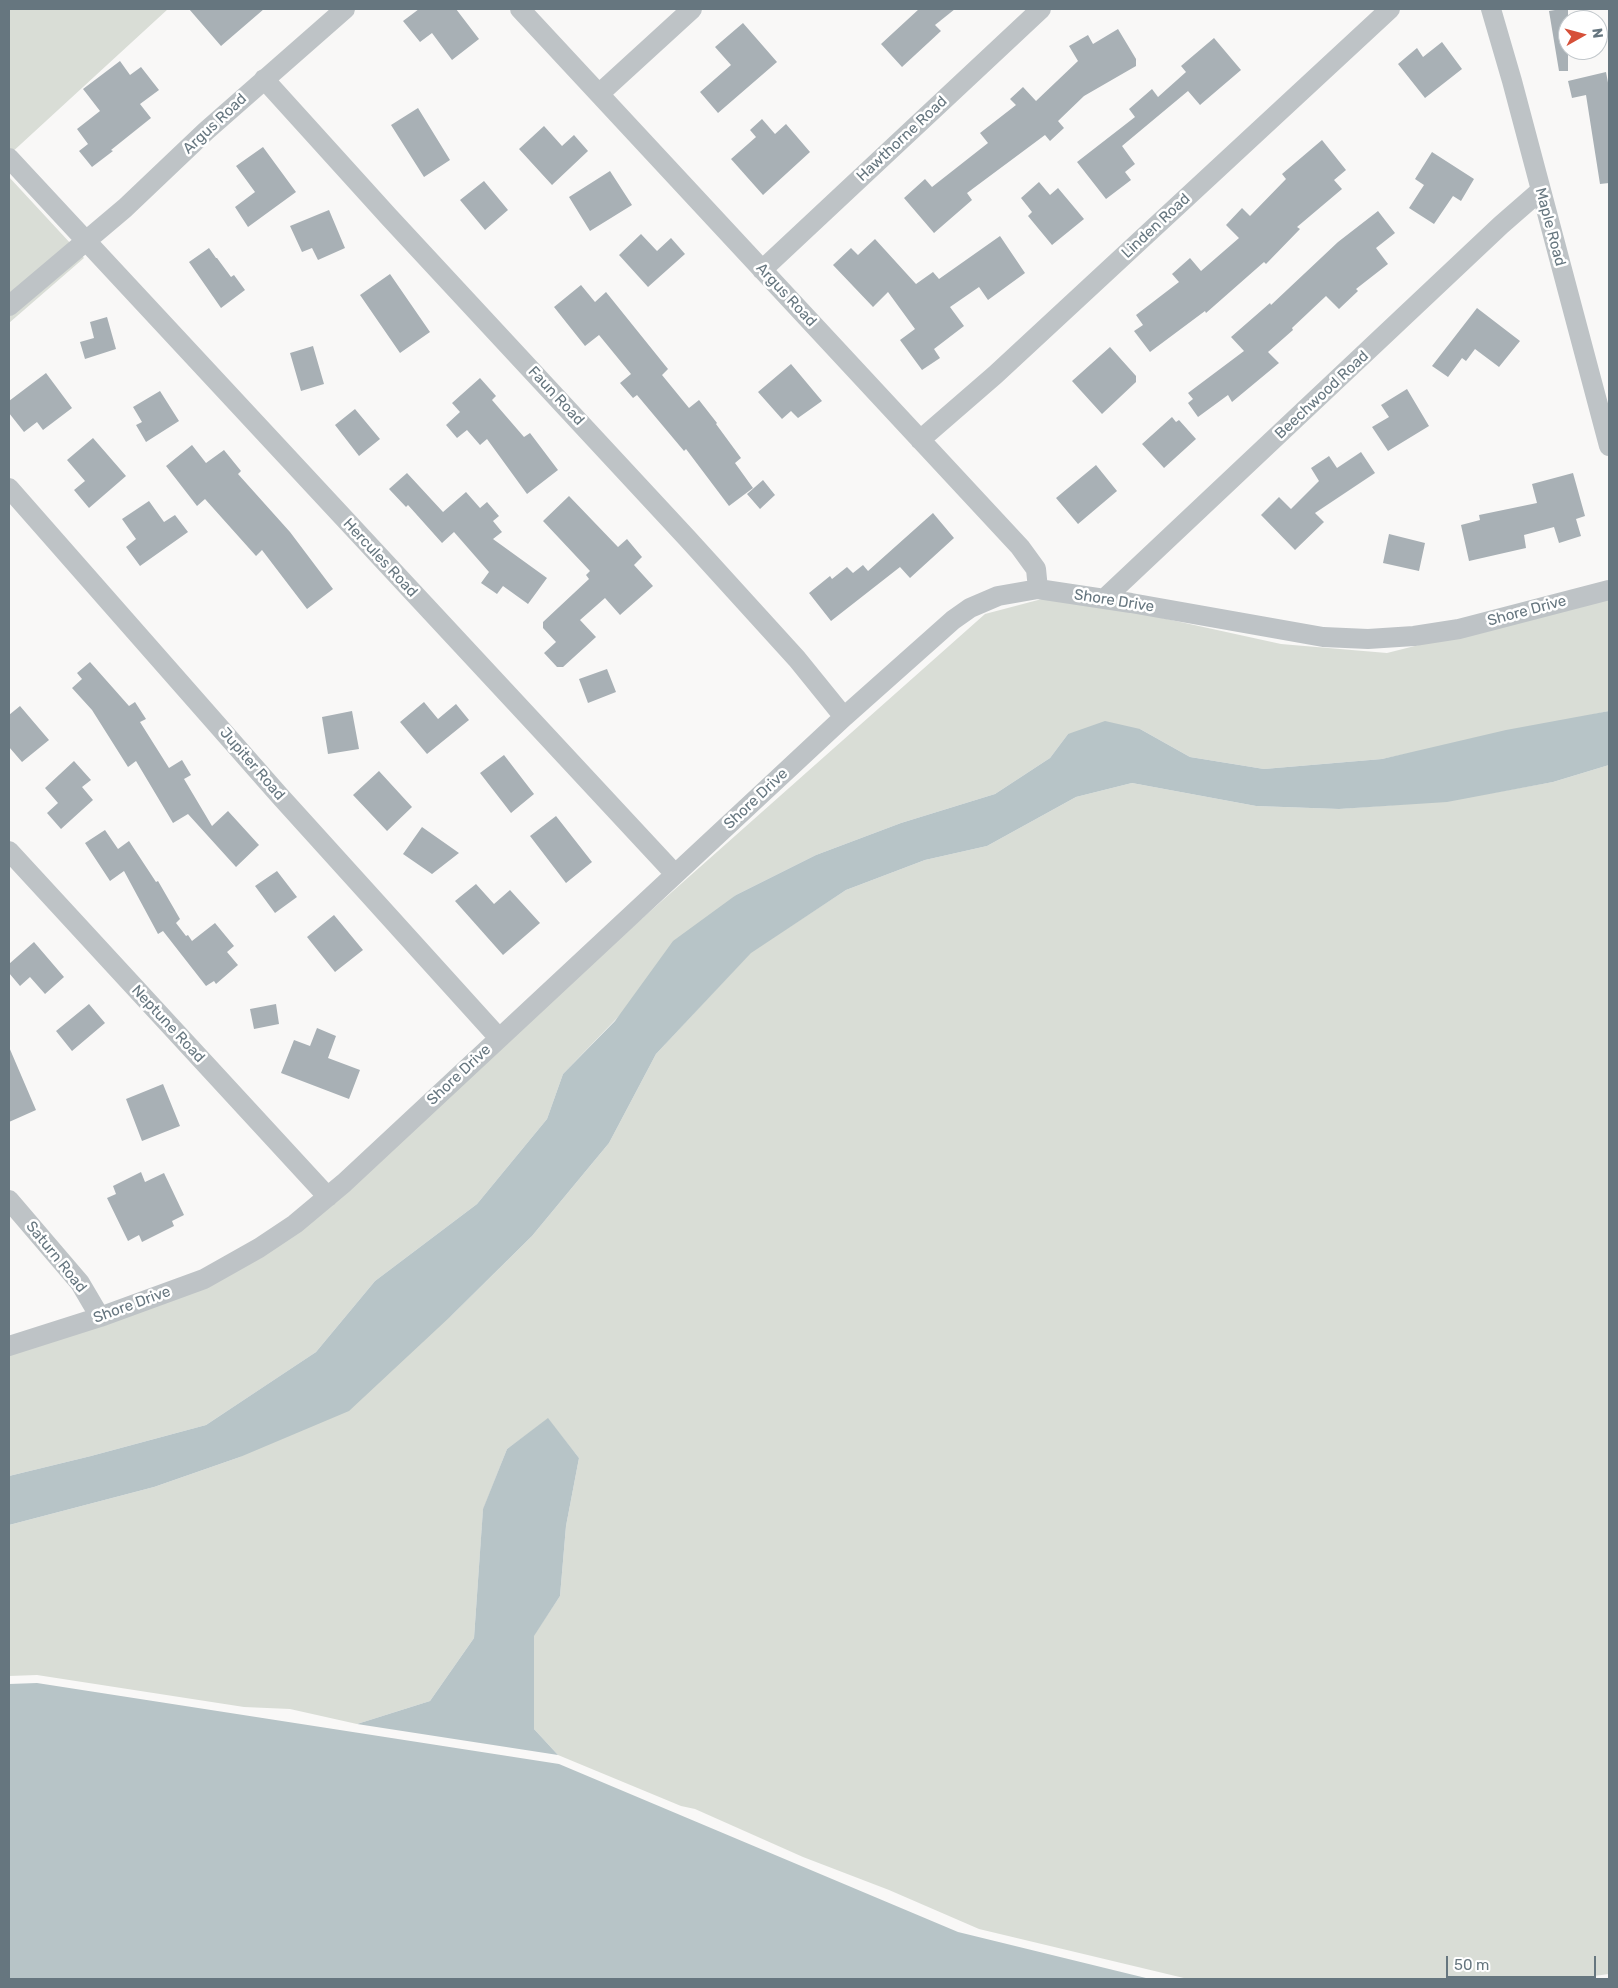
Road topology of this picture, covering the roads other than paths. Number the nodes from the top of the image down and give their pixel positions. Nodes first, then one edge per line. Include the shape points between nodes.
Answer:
1 (345, 9) edge
2 (520, 9) edge
3 (692, 9) edge
4 (1041, 9) edge
5 (1390, 9) edge
6 (1491, 9) edge
7 (264, 79) junction
8 (598, 94) junction
9 (9, 158) edge
10 (1540, 192) junction
11 (86, 240) junction
12 (762, 270) junction
13 (9, 306) edge
14 (920, 440) junction
15 (1609, 446) edge
16 (9, 488) edge
17 (1038, 589) junction
18 (1609, 590) edge
19 (1104, 599) junction
20 (844, 717) junction
21 (9, 851) edge
22 (675, 874) junction
23 (499, 1038) junction
24 (328, 1197) junction
25 (9, 1200) edge
26 (100, 1317) junction
27 (9, 1346) edge

1 - 7 street, Argus Road
2 - 8 street, Argus Road
3 - 8 street
4 - 12 street, Hawthorne Road
5 - 14 street, Linden Road via 995,375
6 - 10 street, Maple Road
7 - 11 street, Argus Road via 126,208
7 - 20 street, Faun Road via 687,538
8 - 12 street, Argus Road
9 - 11 street
10 - 15 street, Maple Road
10 - 19 street, Beechwood Road
11 - 13 street
11 - 22 street, Hercules Road
12 - 14 street, Argus Road
14 - 17 street, Argus Road via 1020,547 1036,569
16 - 23 street, Jupiter Road via 279,795
17 - 19 street, Shore Drive
17 - 20 street, Shore Drive via 998,596 970,608
18 - 19 street, Shore Drive via 1459,629 1368,639 1323,637
20 - 22 street, Shore Drive
21 - 24 street, Neptune Road
22 - 23 street, Shore Drive
23 - 24 street, Shore Drive
24 - 26 street, Shore Drive via 259,1248 204,1279
25 - 26 street, Saturn Road via 80,1283
26 - 27 street, Shore Drive

